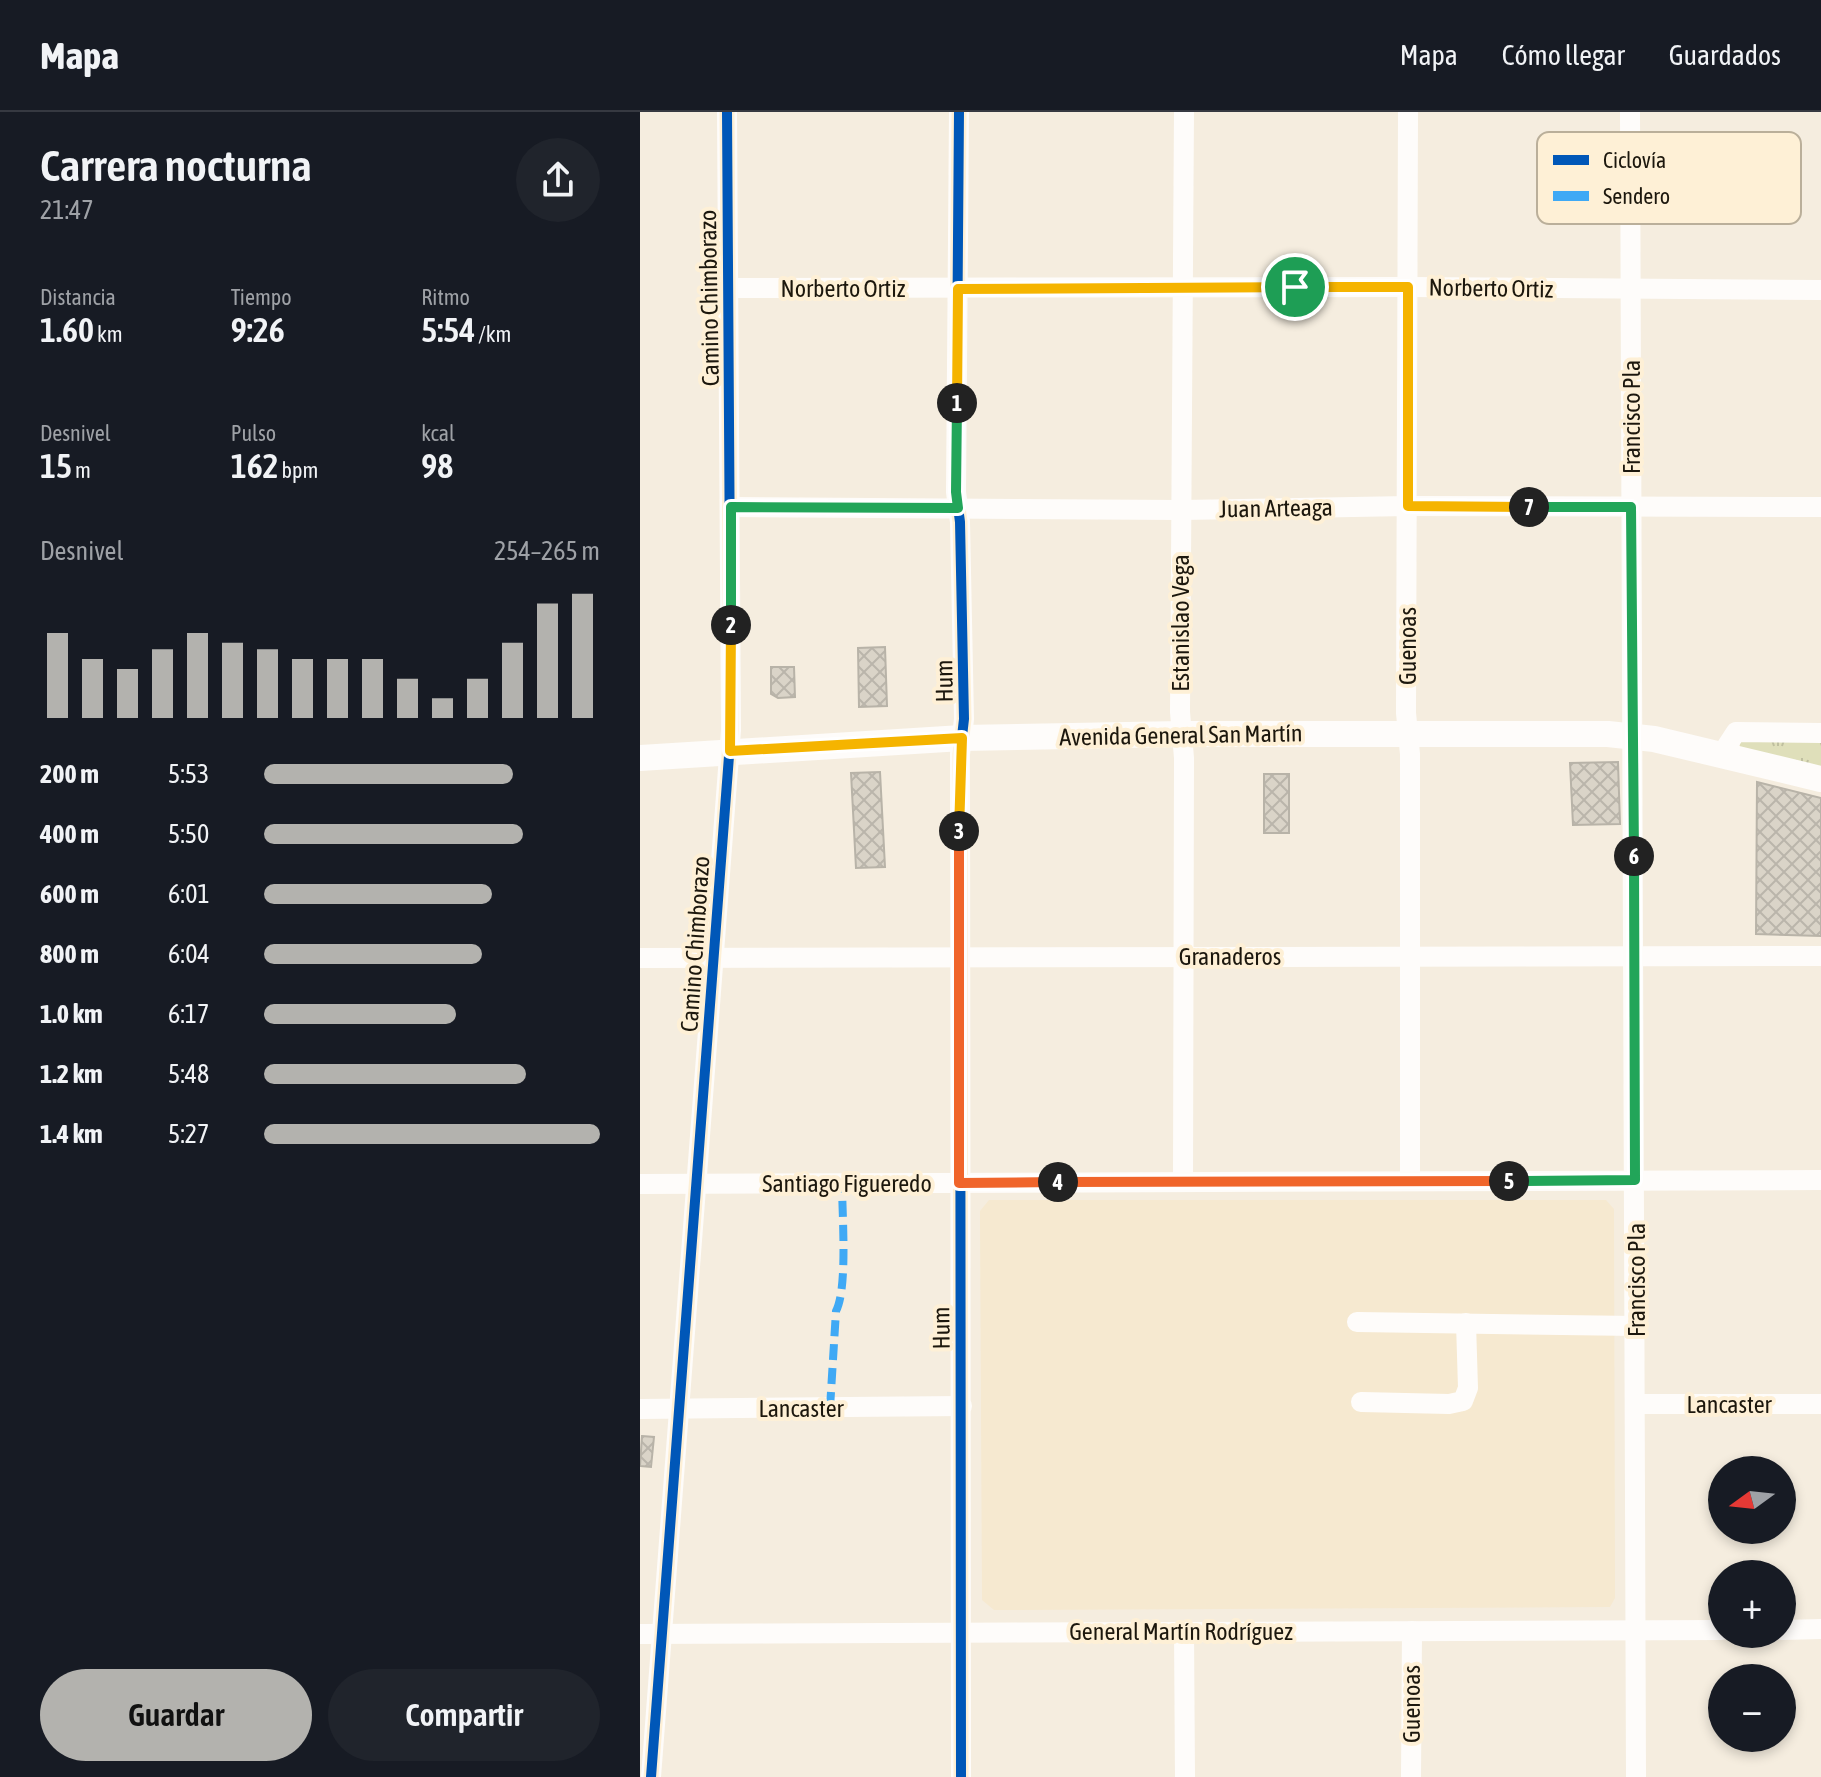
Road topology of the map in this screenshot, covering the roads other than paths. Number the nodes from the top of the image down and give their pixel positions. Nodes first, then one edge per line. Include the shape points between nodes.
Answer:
1 (727, 112) edge
2 (959, 112) edge
3 (1184, 112) edge
4 (1408, 112) edge
5 (1630, 112) edge
6 (1630, 132) edge
7 (1631, 224) edge
8 (1181, 287) junction
9 (1408, 287) junction
10 (729, 288) junction
11 (958, 289) junction
12 (1631, 289) junction
13 (1821, 290) edge
14 (1408, 506) junction
15 (731, 507) junction
16 (1631, 507) junction
17 (1821, 507) edge
18 (958, 508) junction
19 (1181, 510) junction
20 (1408, 733) junction
21 (1821, 733) edge
22 (1182, 734) junction
23 (1633, 736) junction
24 (962, 738) junction
25 (730, 751) junction
26 (1721, 755) junction
27 (640, 758) edge
28 (1821, 779) edge
29 (959, 956) junction
30 (1409, 956) junction
31 (1634, 956) junction
32 (1821, 956) edge
33 (1183, 957) junction
34 (640, 958) edge
35 (714, 958) junction
36 (1635, 1180) junction
37 (1821, 1180) edge
38 (1410, 1181) junction
39 (1183, 1182) junction
40 (959, 1183) junction
41 (640, 1184) edge
42 (697, 1184) junction
43 (1357, 1322) dead end
44 (1466, 1323) junction
45 (1636, 1326) junction
46 (1361, 1402) dead end
47 (1637, 1404) junction
48 (1821, 1404) edge
49 (962, 1406) junction
50 (640, 1409) edge
51 (679, 1409) junction
52 (1821, 1629) edge
53 (1636, 1630) junction
54 (1708, 1630) edge
55 (1796, 1630) edge
56 (961, 1631) junction
57 (1184, 1631) junction
58 (1412, 1631) junction
59 (662, 1633) junction
60 (640, 1634) edge
61 (651, 1777) edge
62 (961, 1777) edge
63 (1185, 1777) edge
64 (1411, 1777) edge
65 (1636, 1777) edge

1 - 10 street, Camino Chimborazo
2 - 11 street, Hum
3 - 8 street, Estanislao Vega
4 - 9 street, Guenoas
5 - 6 street, Francisco Pla
7 - 12 street, Francisco Pla
8 - 9 street, Norberto Ortiz
8 - 11 street, Norberto Ortiz
8 - 19 street, Estanislao Vega
9 - 12 street, Norberto Ortiz
9 - 14 street, Guenoas
10 - 11 street, Norberto Ortiz
10 - 15 street, Camino Chimborazo
11 - 18 street, Hum
12 - 13 street, Norberto Ortiz
12 - 16 street, Francisco Pla
14 - 16 street, Juan Arteaga
14 - 19 street, Juan Arteaga
14 - 20 street, Guenoas
15 - 18 street, Juan Arteaga
15 - 25 street, Camino Chimborazo
16 - 17 street, Juan Arteaga
16 - 23 street, Francisco Pla
18 - 19 street, Juan Arteaga
18 - 24 street, Hum
19 - 22 street, Estanislao Vega
20 - 22 main road, Avenida General San Martín
20 - 23 main road, Avenida General San Martín
20 - 30 street, Guenoas
21 - 26 street via 1736,732
22 - 24 main road, Avenida General San Martín
22 - 33 street, Estanislao Vega
23 - 26 main road, Avenida General San Martín
23 - 31 street, Francisco Pla
24 - 25 main road, Avenida General San Martín
24 - 29 street, Hum
25 - 27 main road, Avenida General San Martín
25 - 35 street, Camino Chimborazo
26 - 28 main road, Avenida General San Martín
29 - 33 street, Granaderos
29 - 35 street, Granaderos
29 - 40 street, Hum
30 - 31 street, Granaderos
30 - 33 street, Granaderos
30 - 38 street, Guenoas
31 - 32 street, Granaderos
31 - 36 street, Francisco Pla
33 - 39 street, Estanislao Vega
34 - 35 street, Granaderos
35 - 42 street, Camino Chimborazo
36 - 37 street, Santiago Figueredo
36 - 38 street, Santiago Figueredo
36 - 45 street, Francisco Pla
38 - 39 street, Santiago Figueredo
39 - 40 street, Santiago Figueredo
40 - 42 street, Santiago Figueredo
40 - 49 street, Hum
41 - 42 street, Santiago Figueredo
42 - 51 street, Camino Chimborazo
43 - 44 street
44 - 45 street
44 - 46 street via 1468,1388 1463,1401
45 - 47 street, Francisco Pla
47 - 48 street, Lancaster
47 - 53 street, Francisco Pla
49 - 51 street, Lancaster
49 - 56 street, Hum
50 - 51 street, Lancaster
51 - 59 street, Camino Chimborazo
52 - 55 street
53 - 54 street, General Martín Rodríguez
53 - 58 street, General Martín Rodríguez
53 - 65 street, Francisco Pla
56 - 57 street, General Martín Rodríguez
56 - 59 street, General Martín Rodríguez
56 - 62 street, Hum
57 - 58 street, General Martín Rodríguez
57 - 63 street
58 - 64 street, Guenoas
59 - 60 street, General Martín Rodríguez
59 - 61 street, Camino Chimborazo

